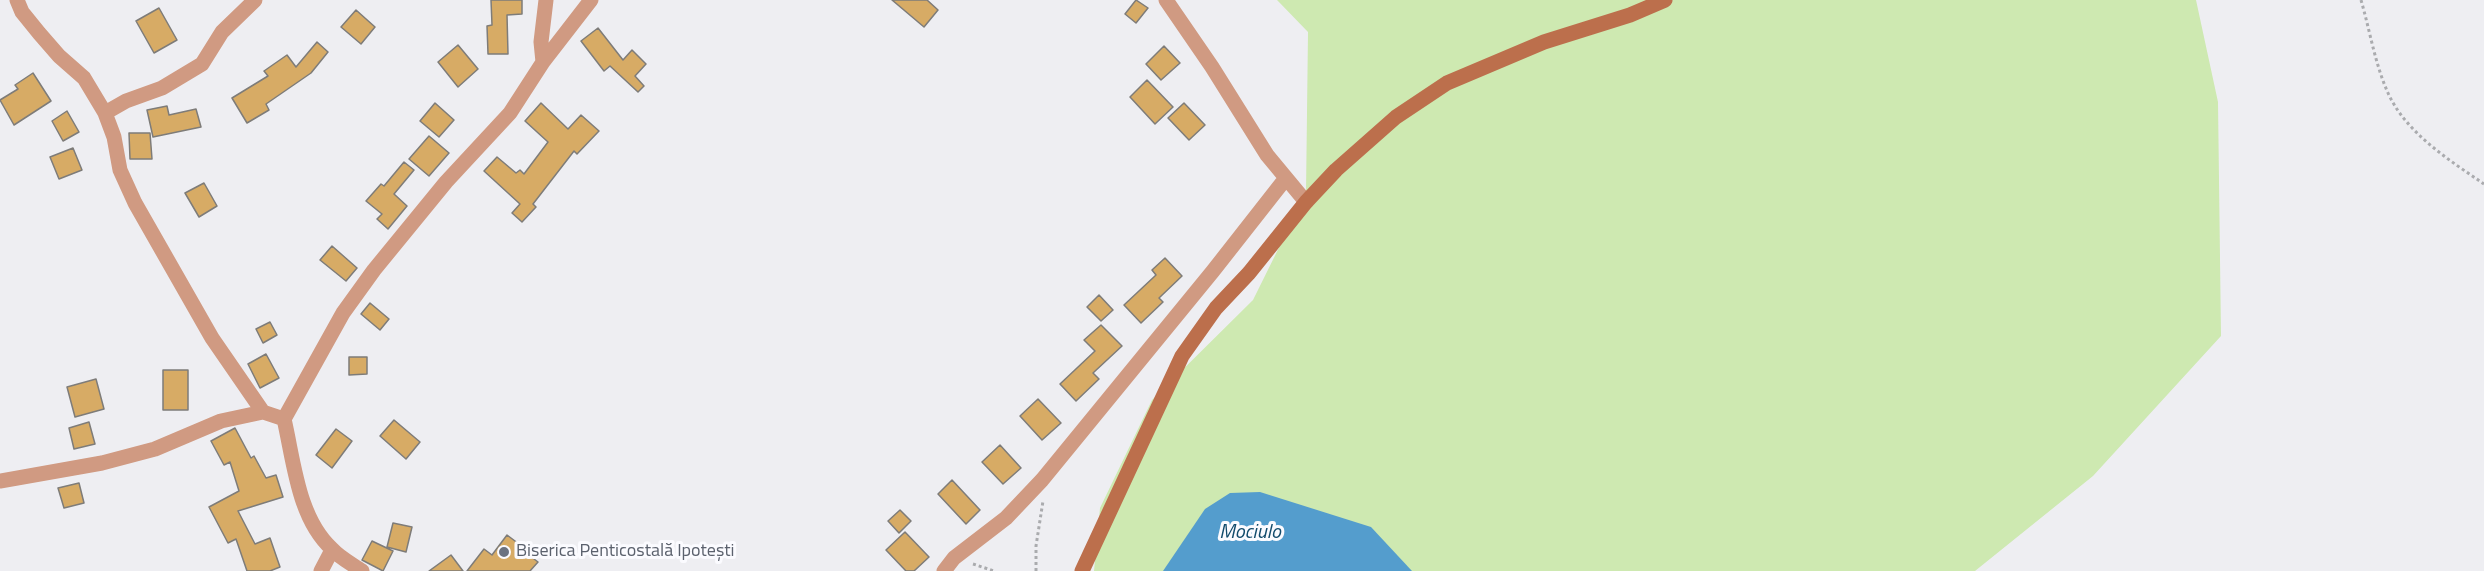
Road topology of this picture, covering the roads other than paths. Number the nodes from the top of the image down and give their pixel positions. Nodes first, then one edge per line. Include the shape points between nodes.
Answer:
1 (17, 0) edge
2 (255, 0) edge
3 (546, 0) edge
4 (591, 0) edge
5 (1166, 0) edge
6 (1665, 0) edge
7 (543, 62) junction
8 (105, 113) junction
9 (1286, 178) junction
10 (1306, 202) junction
11 (263, 411) junction
12 (284, 419) junction
13 (0, 481) edge
14 (332, 550) junction
15 (321, 571) edge
16 (362, 571) edge
17 (944, 571) edge
18 (1082, 571) edge

1 - 8 street via 22,12 59,57 84,78
2 - 8 street via 222,32 202,64 162,88
3 - 7 street
4 - 7 street
5 - 9 street
6 - 10 street via 1544,42 1447,82 1396,117
7 - 12 street via 510,113 446,182 374,270 343,313
8 - 11 street via 120,170 135,203 212,338
9 - 10 street
9 - 17 street via 1042,480 1006,518 954,558
10 - 18 street via 1216,308 1182,356
11 - 12 street
11 - 13 street via 221,421 154,449
12 - 14 street via 306,511
14 - 15 street
14 - 16 street

